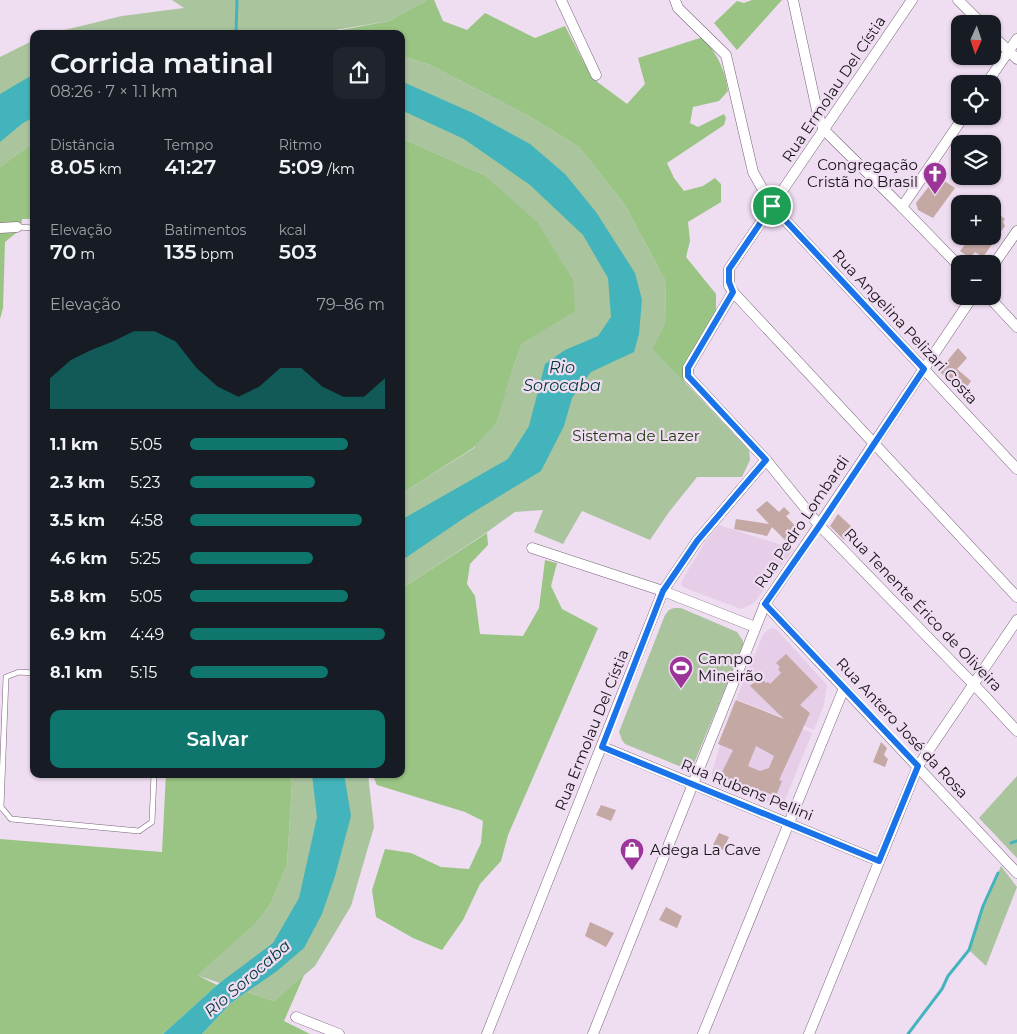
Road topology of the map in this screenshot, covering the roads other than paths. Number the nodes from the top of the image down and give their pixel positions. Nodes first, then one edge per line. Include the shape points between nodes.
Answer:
1 (561, 0) edge
2 (675, 0) edge
3 (793, 0) edge
4 (912, 0) edge
5 (958, 0) edge
6 (973, 15) edge
7 (1017, 38) edge
8 (1001, 42) edge
9 (1009, 50) junction
10 (1017, 59) edge
11 (596, 75) dead end
12 (992, 75) edge
13 (958, 125) edge
14 (824, 130) junction
15 (772, 206) junction
16 (902, 206) junction
17 (17, 227) joint
18 (0, 228) edge
19 (30, 228) edge
20 (1017, 231) edge
21 (1000, 255) edge
22 (951, 258) edge
23 (733, 292) junction
24 (967, 305) edge
25 (996, 305) edge
26 (1017, 327) edge
27 (924, 369) junction
28 (874, 442) junction
29 (766, 460) junction
30 (1017, 469) edge
31 (820, 525) junction
32 (532, 548) dead end
33 (663, 591) junction
34 (1017, 597) edge
35 (765, 604) junction
36 (1017, 620) edge
37 (755, 627) junction
38 (30, 673) edge
39 (973, 684) junction
40 (844, 688) junction
41 (1017, 731) edge
42 (602, 747) junction
43 (918, 766) junction
44 (154, 778) edge
45 (692, 784) junction
46 (789, 824) junction
47 (879, 861) junction
48 (1014, 870) edge
49 (296, 1017) dead end
50 (339, 1034) edge
51 (487, 1034) edge
52 (592, 1034) edge
53 (703, 1034) edge
54 (809, 1034) edge

1 - 11 street
2 - 15 street, Rua Angelina Pelizari Costa via 678,8 726,55 753,172
3 - 14 street
4 - 14 street, Rua Ermolau Del Cístia
5 - 6 street
7 - 9 street
8 - 9 street
9 - 10 street
9 - 12 street
13 - 16 street
14 - 15 street, Rua Ermolau Del Cístia
14 - 16 street
15 - 23 street, Rua Ermolau Del Cístia via 729,269
15 - 27 street, Rua Angelina Pelizari Costa
16 - 22 street
17 - 18 street
17 - 19 lane
20 - 21 street
23 - 28 street
23 - 29 street, Rua Tenente Érico de Oliveira via 688,368 688,376
24 - 27 street, Rua Pedro Lombardi
25 - 26 street
27 - 28 street, Rua Pedro Lombardi
27 - 30 street, Rua Angelina Pelizari Costa
28 - 31 street, Rua Pedro Lombardi
28 - 34 street
29 - 31 street, Rua Tenente Érico de Oliveira
29 - 33 street, Rua Ermolau Del Cístia via 697,541
31 - 35 street, Rua Pedro Lombardi
31 - 39 street, Rua Tenente Érico de Oliveira
32 - 33 street
33 - 37 street
33 - 42 street, Rua Ermolau Del Cístia
35 - 37 street, Rua Pedro Lombardi
35 - 40 street, Rua Antero José da Rosa
36 - 39 street
37 - 45 street, Rua Pedro Lombardi
38 - 44 lane via 19,672 6,677 1,807 11,819 138,831 152,822
39 - 41 street, Rua Tenente Érico de Oliveira
39 - 43 street
40 - 43 street, Rua Antero José da Rosa
40 - 46 street
42 - 45 street, Rua Rubens Pellini
42 - 51 street, Rua Ermolau Del Cístia
43 - 47 street
43 - 48 street, Rua Antero José da Rosa
45 - 46 street, Rua Rubens Pellini
45 - 52 street, Rua Pedro Lombardi
46 - 47 street, Rua Rubens Pellini
46 - 53 street
47 - 54 street
49 - 50 street

